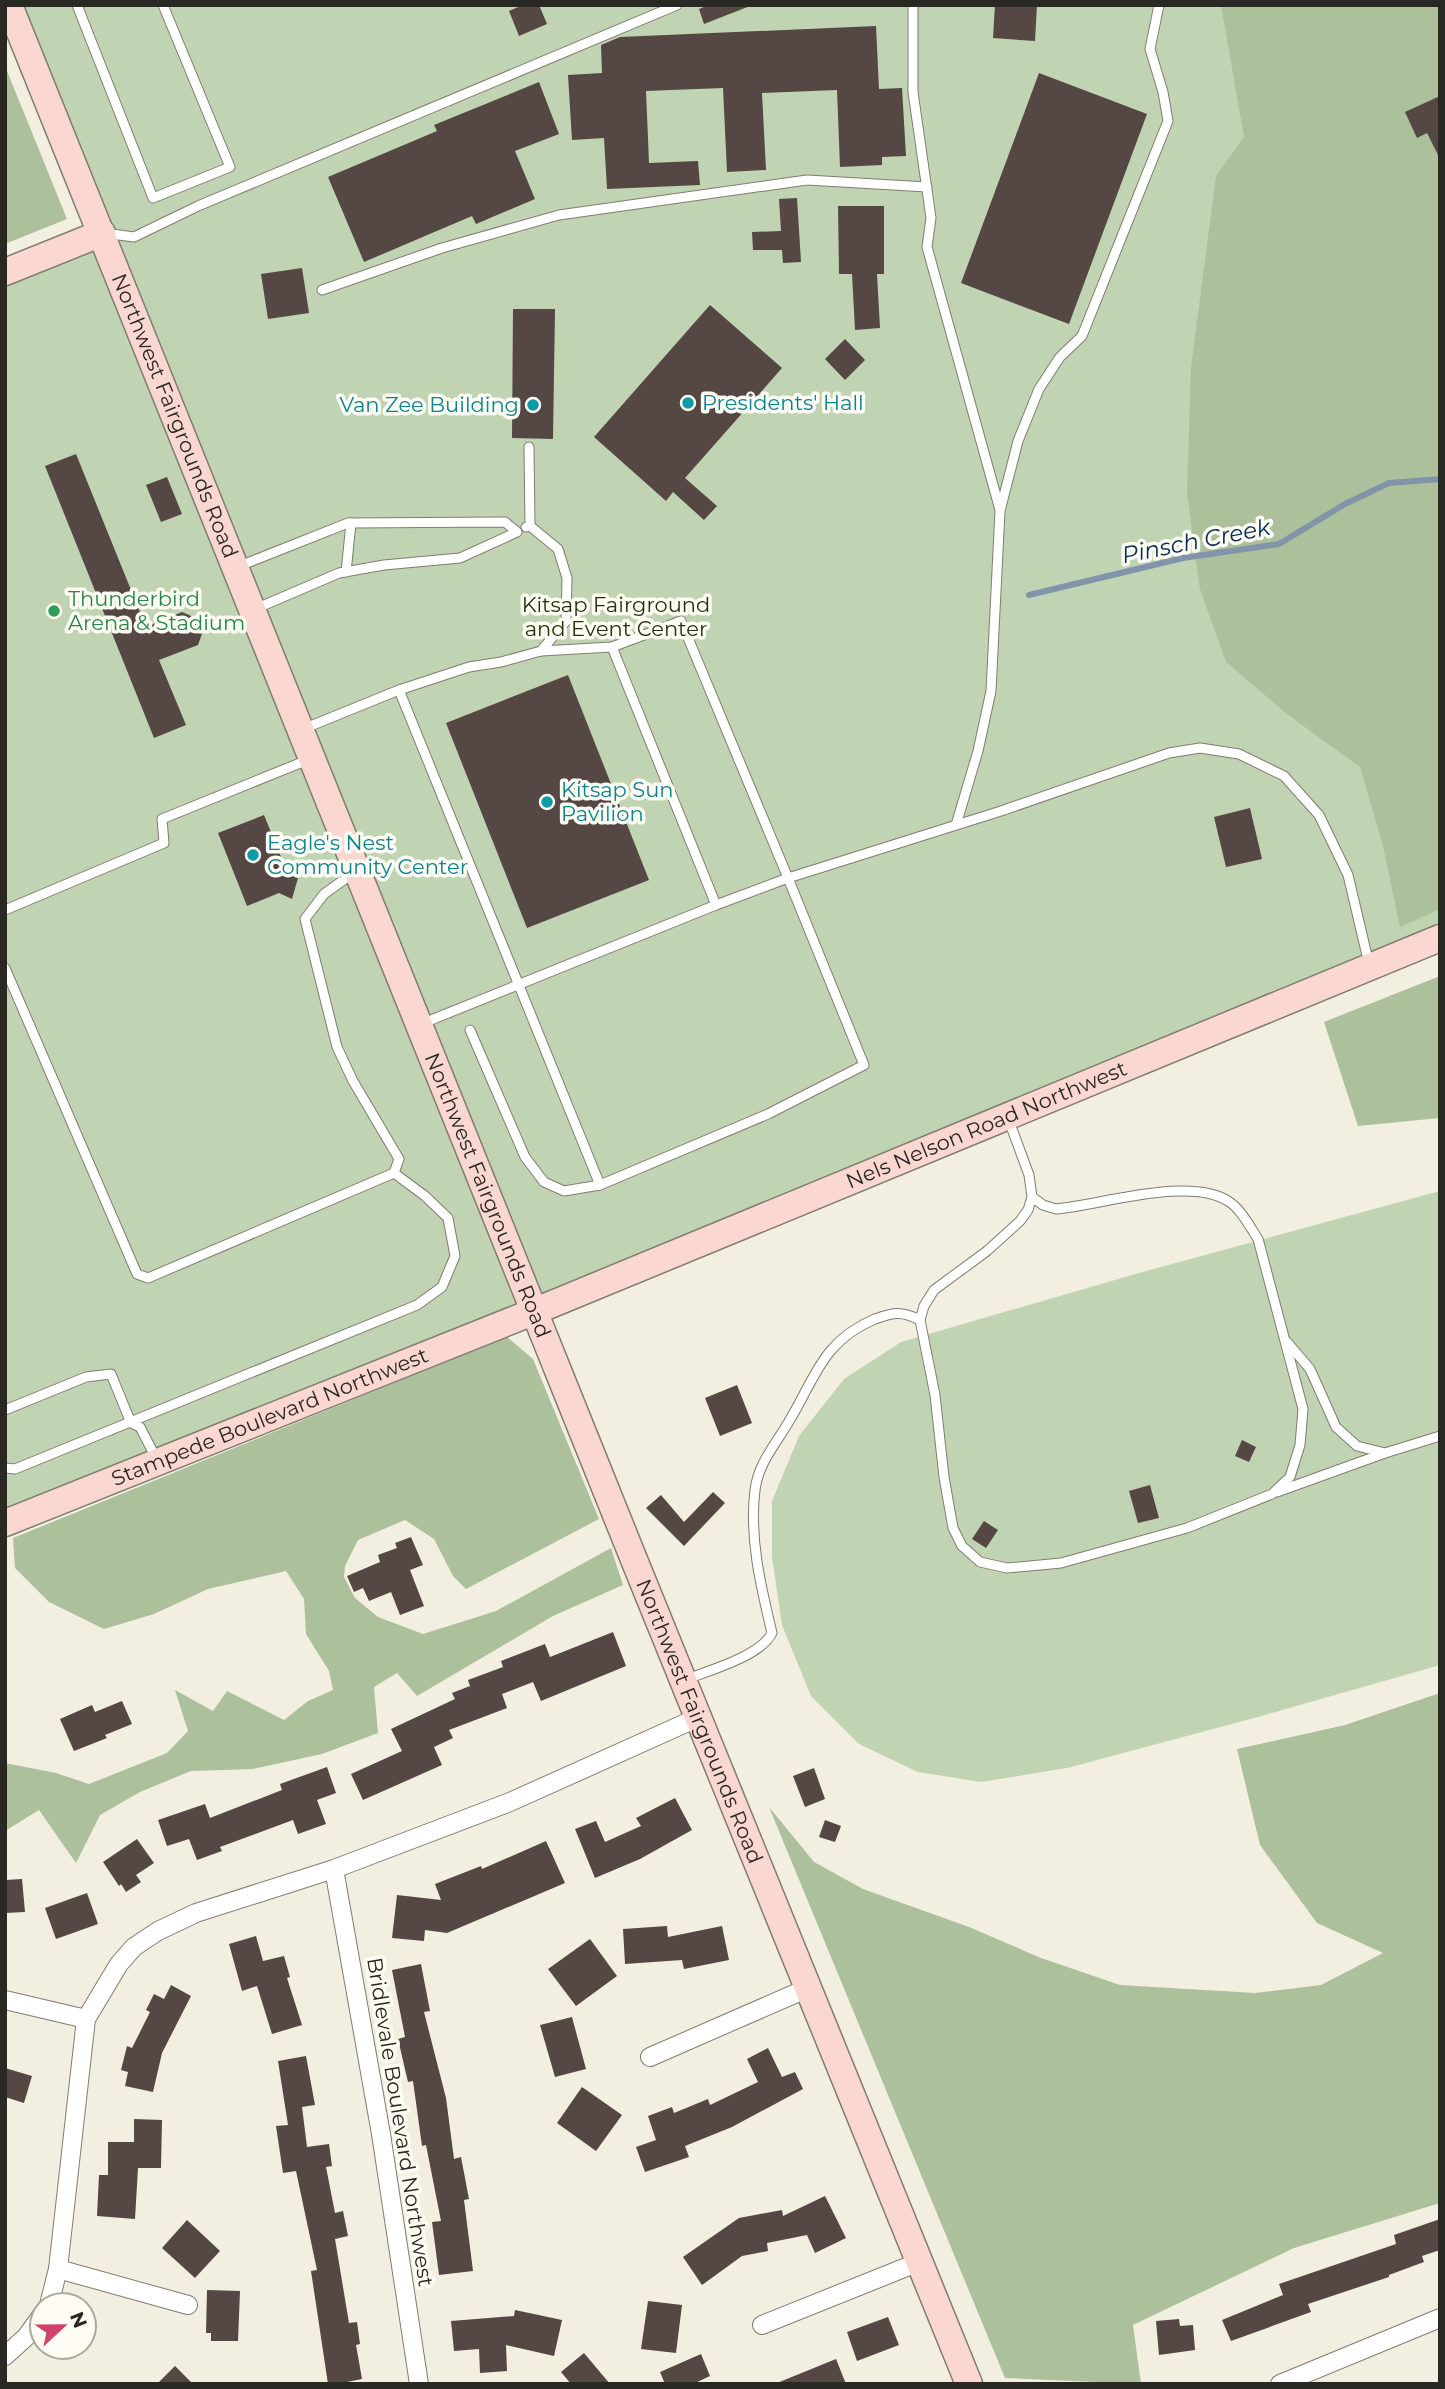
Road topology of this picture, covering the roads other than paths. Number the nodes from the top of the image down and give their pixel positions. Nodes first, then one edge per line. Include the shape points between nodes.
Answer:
1 (9, 5) edge
2 (76, 5) edge
3 (163, 5) edge
4 (677, 5) edge
5 (914, 5) edge
6 (1159, 5) edge
7 (927, 187) junction
8 (102, 233) junction
9 (5, 272) edge
10 (322, 290) dead end
11 (528, 447) dead end
12 (1000, 511) junction
13 (351, 523) junction
14 (530, 526) junction
15 (517, 532) junction
16 (237, 568) junction
17 (346, 572) junction
18 (254, 609) junction
19 (612, 647) junction
20 (541, 650) junction
21 (399, 690) junction
22 (302, 730) junction
23 (313, 758) junction
24 (956, 825) junction
25 (357, 870) junction
26 (788, 878) junction
27 (716, 905) junction
28 (5, 910) edge
29 (1440, 938) edge
30 (1369, 967) junction
31 (5, 968) edge
32 (519, 985) junction
33 (419, 1025) junction
34 (470, 1030) dead end
35 (1007, 1116) junction
36 (394, 1173) junction
37 (600, 1185) junction
38 (1032, 1197) junction
39 (533, 1312) junction
40 (920, 1320) junction
41 (1286, 1340) junction
42 (5, 1410) edge
43 (131, 1423) junction
44 (1440, 1436) edge
45 (1385, 1454) junction
46 (158, 1462) junction
47 (5, 1468) edge
48 (1272, 1494) junction
49 (5, 1523) edge
50 (683, 1681) junction
51 (698, 1718) junction
52 (334, 1868) junction
53 (808, 1987) junction
54 (5, 2000) edge
55 (86, 2019) junction
56 (650, 2057) dead end
57 (919, 2262) junction
58 (58, 2269) junction
59 (52, 2291) edge
60 (188, 2305) dead end
61 (1440, 2318) edge
62 (762, 2325) dead end
63 (28, 2334) edge
64 (5, 2356) edge
65 (419, 2384) edge
66 (969, 2384) edge
67 (1280, 2384) edge

1 - 8 main road, Northwest Fairgrounds Road
2 - 3 lane via 153,198 230,167
4 - 8 lane via 198,205 134,237
5 - 7 lane via 913,92
6 - 12 lane via 1150,49 1168,121 1082,336 1060,357 1039,389 1018,441
7 - 10 lane via 807,180 559,215 442,248
7 - 12 lane via 932,218 927,247
8 - 9 main road
8 - 16 main road, Northwest Fairgrounds Road
11 - 14 lane
12 - 24 lane via 991,691
13 - 15 lane via 505,522
13 - 16 lane
13 - 17 lane
14 - 15 lane
14 - 20 lane via 558,549 568,578 566,621
15 - 17 lane via 460,558
16 - 18 main road, Northwest Fairgrounds Road
17 - 18 lane
18 - 22 main road, Northwest Fairgrounds Road
19 - 20 lane
19 - 26 lane via 681,621
19 - 27 lane
20 - 21 lane
21 - 22 lane
21 - 32 lane
22 - 23 main road, Northwest Fairgrounds Road
23 - 25 main road, Northwest Fairgrounds Road
23 - 28 lane via 162,819 164,843
24 - 26 lane
24 - 30 lane via 1169,753 1200,747 1239,754 1284,776 1319,815 1348,875
25 - 33 main road, Northwest Fairgrounds Road
25 - 36 lane via 324,894 305,919 337,1047 399,1159
26 - 27 lane
26 - 37 lane via 864,1066 768,1114
27 - 32 lane
29 - 30 main road, Nels Nelson Road Northwest
30 - 35 main road, Nels Nelson Road Northwest
31 - 36 lane via 137,1274 148,1278
32 - 33 lane
32 - 37 lane
33 - 39 main road, Northwest Fairgrounds Road
34 - 37 lane via 525,1157 544,1182 564,1192
35 - 38 lane via 1029,1175
35 - 39 main road, Nels Nelson Road Northwest
36 - 43 lane via 448,1218 455,1256 442,1287 417,1305
38 - 40 lane via 1020,1221 934,1290
38 - 41 lane via 1056,1209 1168,1191 1194,1190 1228,1201 1258,1239
39 - 46 main road, Stampede Boulevard Northwest
39 - 50 main road, Northwest Fairgrounds Road
40 - 48 lane via 953,1528 962,1546 980,1562 1007,1568 1061,1563 1187,1528
40 - 50 lane via 905,1312 868,1322 836,1342 818,1366 762,1464 755,1487 755,1542 772,1633 768,1642 754,1651
41 - 45 lane via 1310,1369 1336,1427 1357,1446
41 - 48 lane via 1303,1409 1300,1445 1290,1477
42 - 43 lane via 86,1377 111,1374
43 - 46 lane via 140,1427
43 - 47 lane via 15,1469
44 - 45 lane
45 - 48 lane
46 - 49 main road, Stampede Boulevard Northwest
50 - 51 main road, Northwest Fairgrounds Road
51 - 52 street via 510,1802
51 - 53 main road, Northwest Fairgrounds Road
52 - 55 street via 196,1913 158,1931 119,1964
52 - 65 street, Bridlevale Boulevard Northwest
53 - 56 street
53 - 57 main road, Northwest Fairgrounds Road
54 - 55 street
55 - 58 street
57 - 62 street
57 - 66 main road, Northwest Fairgrounds Road
58 - 59 street
58 - 60 street
61 - 67 street
63 - 64 street

